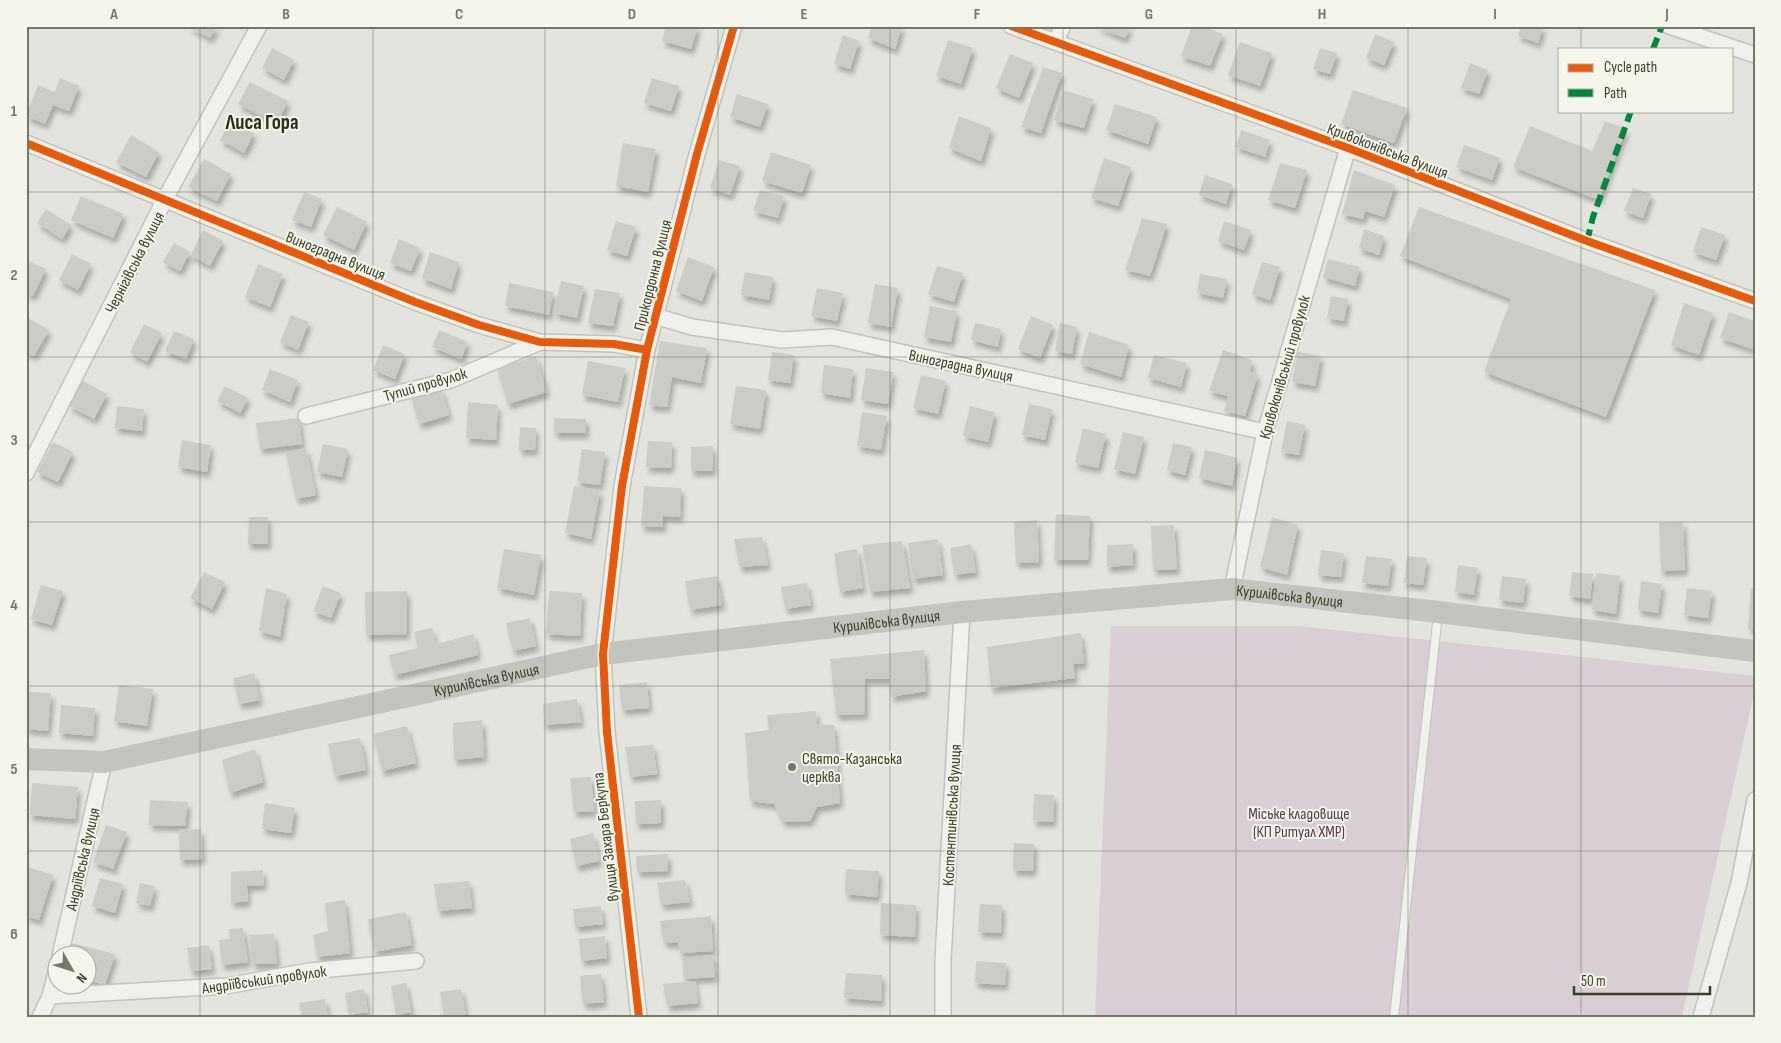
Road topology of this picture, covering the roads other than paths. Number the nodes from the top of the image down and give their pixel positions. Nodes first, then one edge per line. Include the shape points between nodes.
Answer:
1 (259, 26) edge
2 (734, 26) edge
3 (1011, 26) edge
4 (1063, 26) edge
5 (1669, 26) edge
6 (1055, 42) junction
7 (1755, 55) edge
8 (26, 143) edge
9 (1348, 148) junction
10 (165, 199) junction
11 (1755, 301) edge
12 (655, 316) junction
13 (540, 342) junction
14 (647, 350) junction
15 (306, 416) dead end
16 (1265, 432) junction
17 (26, 473) edge
18 (1232, 589) junction
19 (962, 612) junction
20 (1438, 612) junction
21 (1755, 651) edge
22 (603, 654) junction
23 (26, 759) edge
24 (104, 762) junction
25 (1755, 800) edge
26 (62, 946) edge
27 (416, 961) dead end
28 (98, 993) edge
29 (50, 996) edge
30 (40, 1017) edge
31 (639, 1017) edge
32 (943, 1017) edge
33 (1394, 1017) edge
34 (1701, 1017) edge

1 - 10 street, Чернігівська вулиця
2 - 12 street, Прикордонна вулиця
3 - 6 street, Кривоконівська вулиця
4 - 6 street
5 - 7 street
6 - 9 street, Кривоконівська вулиця
8 - 10 street, Виноградна вулиця
9 - 11 street, Кривоконівська вулиця via 1587,241
9 - 16 street, Кривоконівський провулок
10 - 13 street, Виноградна вулиця via 415,302
10 - 17 street, Чернігівська вулиця
12 - 14 street, Прикордонна вулиця
12 - 16 street, Виноградна вулиця via 692,327 782,340 832,337
13 - 14 street, Виноградна вулиця via 614,344
13 - 15 street, Тупий провулок via 451,380
14 - 22 street, Прикордонна вулиця via 622,486
16 - 18 street, Кривоконівський провулок
18 - 19 main road, Курилівська вулиця
18 - 20 main road, Курилівська вулиця
19 - 22 main road, Курилівська вулиця
19 - 32 street, Костянтинівська вулиця via 943,960
20 - 21 main road, Курилівська вулиця
20 - 33 lane
22 - 24 main road, Курилівська вулиця
22 - 31 street, вулиця Захара Беркута via 607,732
23 - 24 main road, Курилівська вулиця
24 - 26 street, Андріївська вулиця
25 - 34 street via 1739,883
27 - 28 street, Андріївський провулок via 309,971 226,986
29 - 30 street

